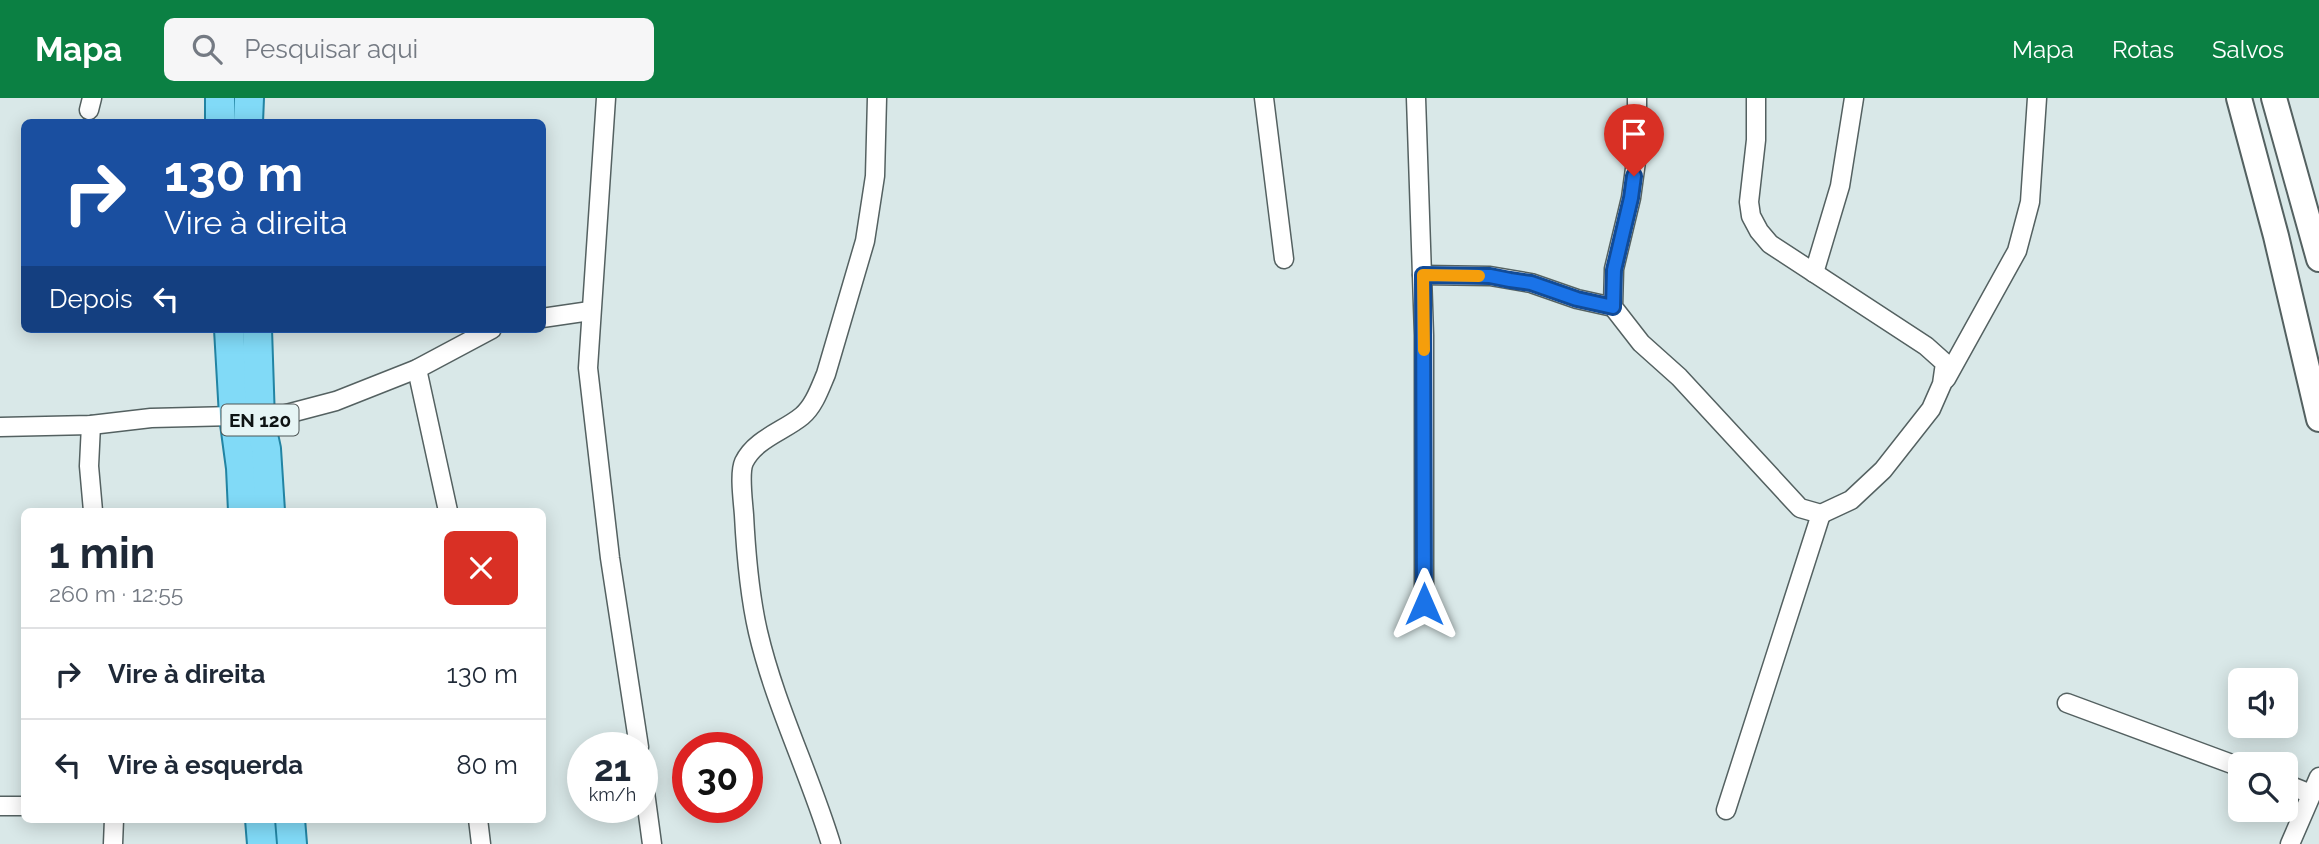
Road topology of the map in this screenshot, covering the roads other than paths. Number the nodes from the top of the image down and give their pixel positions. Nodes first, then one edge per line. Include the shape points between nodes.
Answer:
1 (220, 98) edge
2 (249, 98) edge
3 (606, 98) edge
4 (877, 98) edge
5 (1264, 98) edge
6 (1416, 98) edge
7 (1637, 98) edge
8 (1756, 98) edge
9 (1854, 98) edge
10 (2036, 98) edge
11 (2239, 98) edge
12 (2274, 98) edge
13 (220, 119) edge
14 (247, 119) edge
15 (2315, 232) edge
16 (1284, 259) dead end
17 (2319, 260) edge
18 (1814, 273) junction
19 (1423, 275) junction
20 (1613, 307) junction
21 (590, 312) junction
22 (546, 318) edge
23 (230, 333) edge
24 (257, 333) edge
25 (484, 333) edge
26 (416, 369) junction
27 (1942, 384) junction
28 (247, 419) junction
29 (2319, 419) edge
30 (91, 425) junction
31 (0, 426) edge
32 (93, 508) edge
33 (243, 508) edge
34 (270, 508) edge
35 (447, 508) edge
36 (1821, 514) junction
37 (1424, 604) dead end
38 (2067, 703) dead end
39 (637, 732) edge
40 (2228, 763) edge
41 (2319, 777) edge
42 (2298, 789) edge
43 (2311, 794) junction
44 (0, 806) edge
45 (21, 806) edge
46 (1726, 810) dead end
47 (114, 823) edge
48 (260, 823) edge
49 (290, 823) edge
50 (478, 823) edge
51 (649, 823) edge
52 (113, 844) edge
53 (262, 844) edge
54 (292, 844) edge
55 (481, 844) edge
56 (652, 844) edge
57 (831, 844) edge
58 (2290, 844) edge

1 - 13 main road
2 - 14 main road
3 - 21 street
4 - 57 street via 875,176 865,241 826,374 805,414 756,446 743,463 749,587 758,633
5 - 16 street
6 - 19 street
7 - 20 street via 1637,154 1614,270
8 - 18 street via 1751,216 1770,244
9 - 18 street via 1840,186
10 - 27 street via 2030,202 2017,251
11 - 29 street
12 - 15 street
15 - 17 street
18 - 27 street via 1926,346 1945,363
19 - 20 street via 1490,276
19 - 37 street
20 - 36 street via 1641,343 1679,377 1801,508
21 - 22 street
21 - 39 street via 588,368
23 - 28 main road, EN 120
24 - 28 main road, EN 120
25 - 26 street
26 - 28 street via 336,401
26 - 35 street
27 - 36 street via 1931,409 1883,470 1852,500
28 - 30 street via 151,418
28 - 33 main road, EN 120 via 241,468
28 - 34 main road, EN 120 via 266,449
30 - 31 street
30 - 32 street
36 - 46 street
38 - 40 street
41 - 43 street
42 - 43 street
43 - 58 street
44 - 45 street
47 - 52 street
48 - 53 main road
49 - 54 main road
50 - 55 street
51 - 56 street

